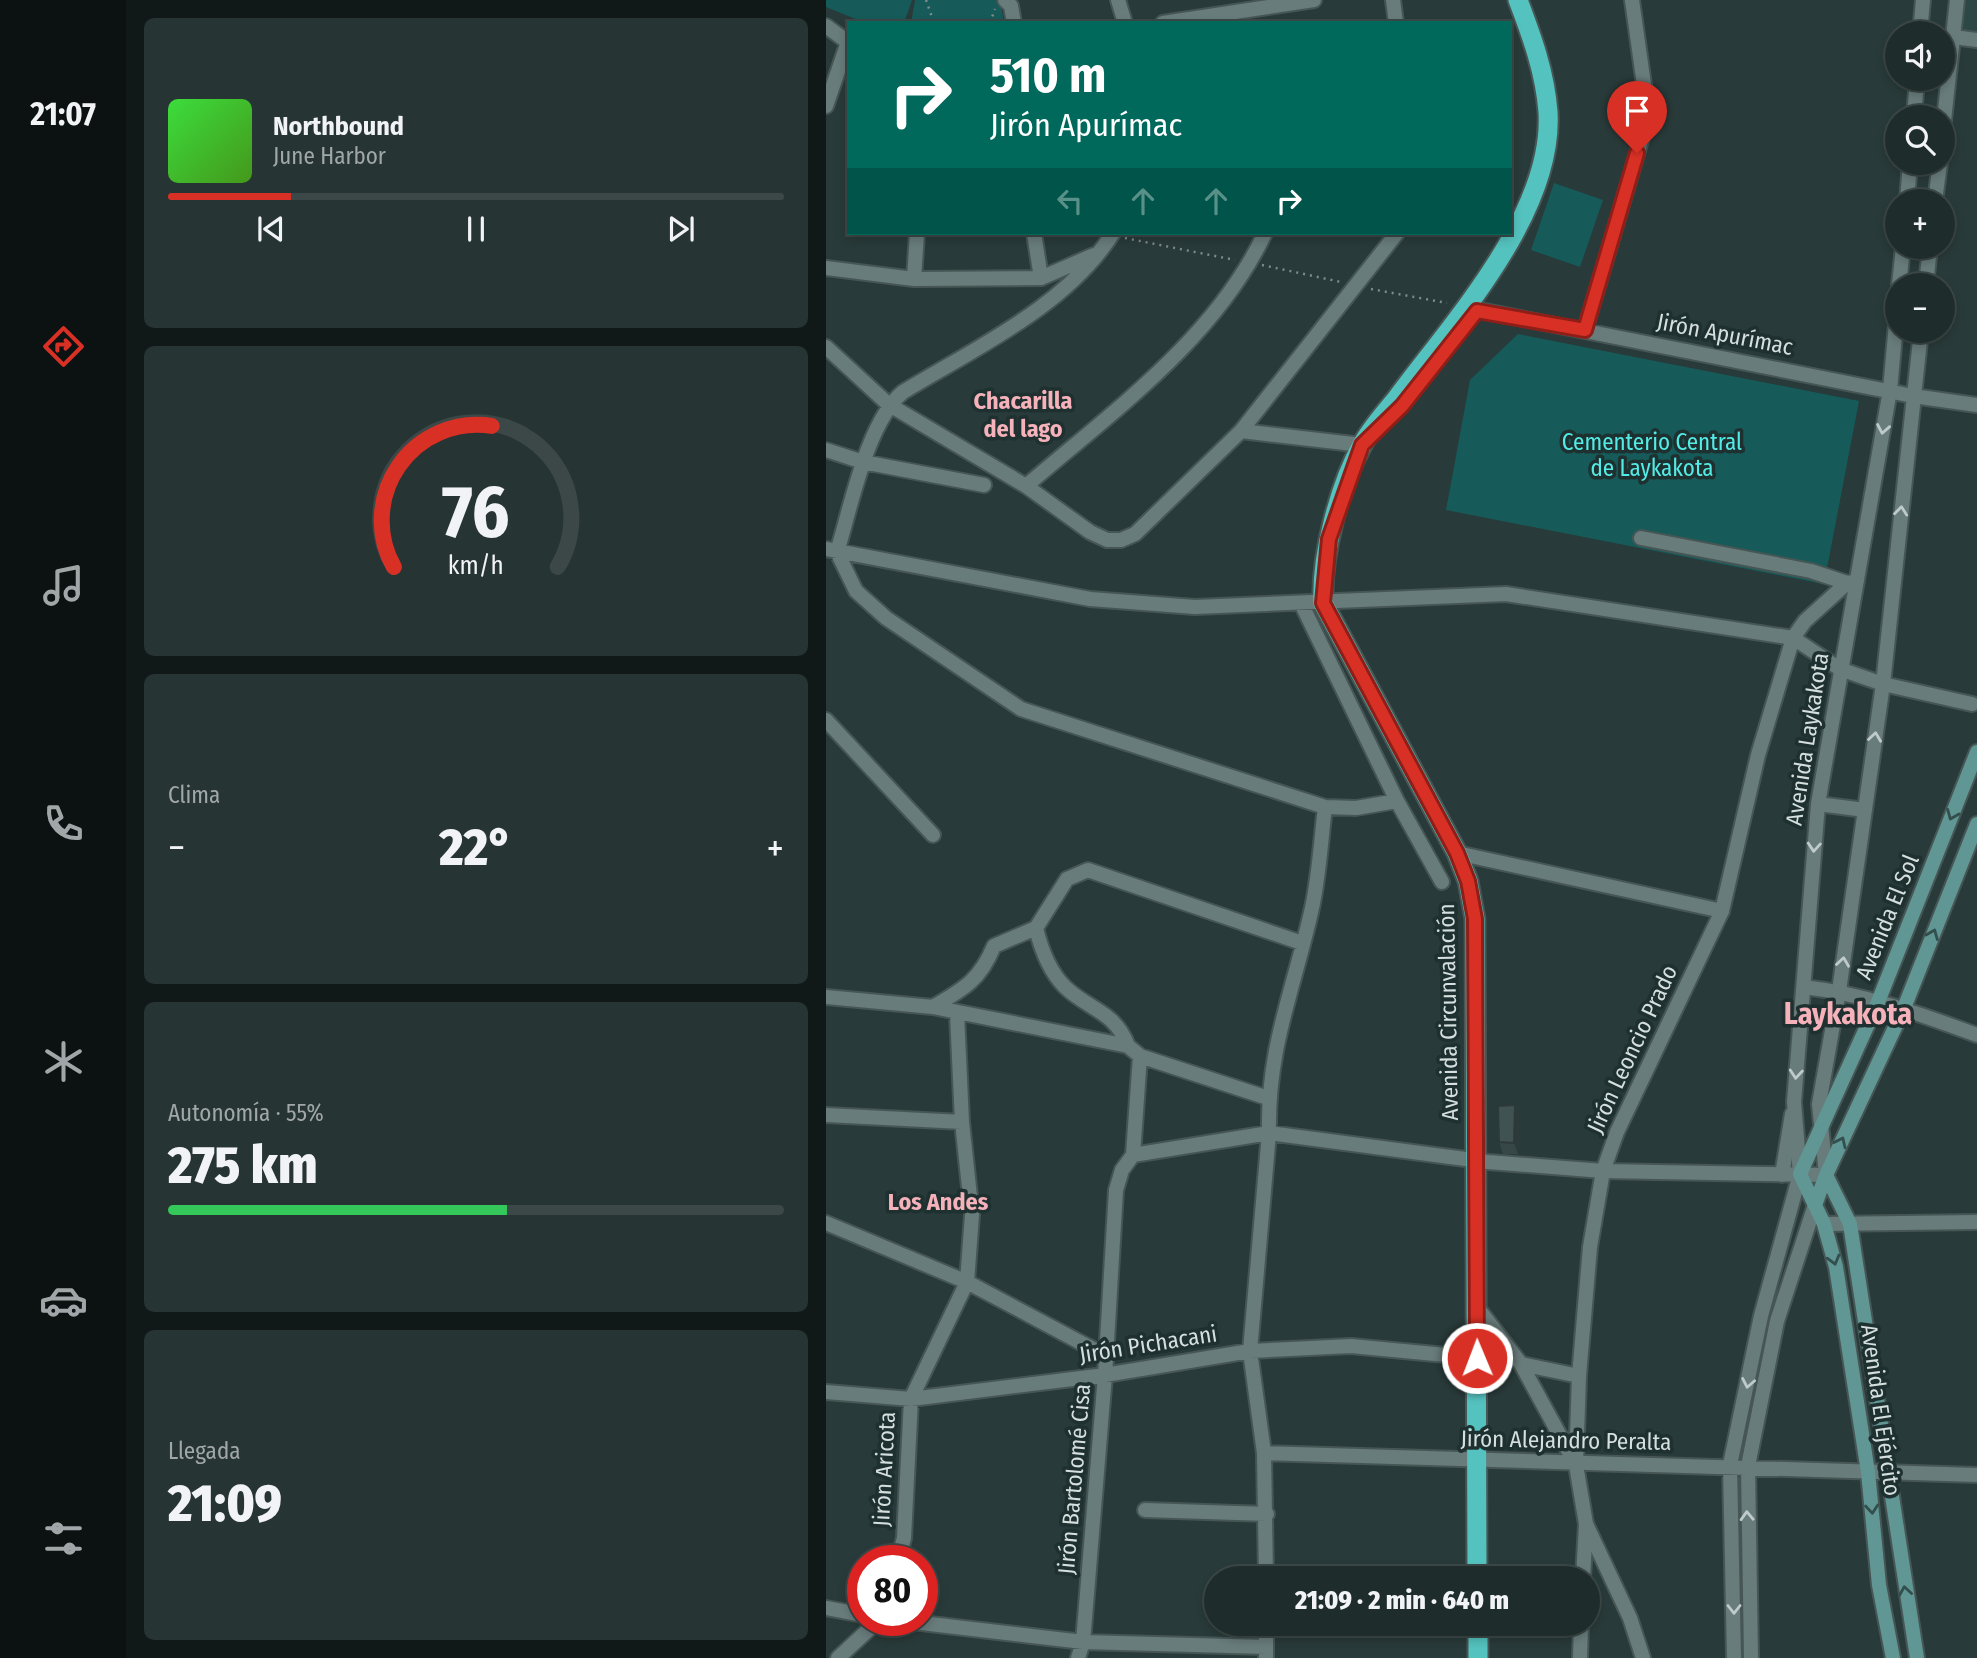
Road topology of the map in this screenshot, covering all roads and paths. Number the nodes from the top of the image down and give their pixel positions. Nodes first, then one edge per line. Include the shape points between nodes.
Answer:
1 (926, 0) edge
2 (997, 0) edge
3 (1006, 0) edge
4 (1118, 0) edge
5 (1314, 0) edge
6 (1393, 0) edge
7 (1518, 0) edge
8 (1532, 0) edge
9 (1632, 0) edge
10 (1923, 0) edge
11 (1957, 0) edge
12 (1259, 10) edge
13 (933, 21) edge
14 (991, 21) edge
15 (1014, 21) edge
16 (1124, 21) edge
17 (1178, 21) edge
18 (1396, 21) edge
19 (1921, 21) edge
20 (1955, 25) edge
21 (826, 26) edge
22 (1955, 37) edge
23 (1977, 40) edge
24 (847, 42) edge
25 (847, 46) edge
26 (826, 106) edge
27 (918, 235) edge
28 (1034, 235) edge
29 (1112, 235) edge
30 (1264, 235) edge
31 (1395, 235) edge
32 (1098, 253) junction
33 (826, 268) edge
34 (1041, 278) junction
35 (914, 279) junction
36 (1357, 286) junction
37 (1471, 309) junction
38 (1585, 330) junction
39 (1894, 343) edge
40 (1920, 343) edge
41 (826, 347) edge
42 (1890, 390) junction
43 (1913, 396) junction
44 (888, 404) junction
45 (1977, 405) edge
46 (1241, 431) junction
47 (1362, 445) junction
48 (826, 450) edge
49 (863, 462) junction
50 (984, 485) dead end
51 (1026, 486) junction
52 (1641, 538) dead end
53 (832, 551) edge
54 (1852, 582) junction
55 (1301, 603) junction
56 (1323, 603) junction
57 (1793, 638) junction
58 (1840, 669) junction
59 (1883, 684) junction
60 (1975, 705) edge
61 (826, 720) edge
62 (1977, 752) edge
63 (1397, 801) junction
64 (1818, 804) junction
65 (1325, 807) junction
66 (1865, 810) junction
67 (1977, 824) edge
68 (933, 835) dead end
69 (1457, 853) junction
70 (1442, 882) dead end
71 (1722, 911) junction
72 (1036, 928) junction
73 (1302, 943) junction
74 (1804, 987) junction
75 (1839, 991) junction
76 (826, 997) edge
77 (1878, 1002) junction
78 (933, 1007) junction
79 (1904, 1008) junction
80 (957, 1014) junction
81 (1977, 1035) edge
82 (1128, 1046) junction
83 (1140, 1056) junction
84 (1268, 1098) junction
85 (1794, 1102) junction
86 (826, 1115) edge
87 (962, 1122) junction
88 (1821, 1132) junction
89 (1269, 1133) junction
90 (1133, 1155) junction
91 (1476, 1161) junction
92 (1603, 1171) junction
93 (1800, 1174) junction
94 (1782, 1175) junction
95 (1826, 1175) junction
96 (1815, 1205) junction
97 (1977, 1222) edge
98 (826, 1223) edge
99 (1850, 1223) junction
100 (1824, 1224) junction
101 (967, 1282) junction
102 (1476, 1307) junction
103 (1761, 1316) junction
104 (1777, 1321) junction
105 (1250, 1351) junction
106 (1104, 1354) junction
107 (1477, 1358) junction
108 (1521, 1364) junction
109 (1105, 1375) junction
110 (1579, 1376) junction
111 (826, 1392) edge
112 (911, 1399) junction
113 (1264, 1453) junction
114 (1476, 1462) junction
115 (1576, 1465) junction
116 (1730, 1465) junction
117 (1748, 1466) junction
118 (1868, 1472) junction
119 (1891, 1472) junction
120 (1977, 1475) edge
121 (1145, 1510) dead end
122 (1267, 1514) junction
123 (1586, 1524) junction
124 (902, 1545) edge
125 (1266, 1566) edge
126 (1478, 1566) edge
127 (1584, 1566) edge
128 (826, 1608) edge
129 (847, 1612) edge
130 (938, 1625) edge
131 (862, 1636) edge
132 (1478, 1636) edge
133 (1581, 1636) edge
134 (1083, 1642) junction
135 (1266, 1652) edge
136 (838, 1658) edge
137 (1078, 1658) edge
138 (1478, 1658) edge
139 (1580, 1658) edge
140 (1643, 1658) edge
141 (1734, 1658) edge
142 (1751, 1658) edge
143 (1893, 1658) edge
144 (1917, 1658) edge

1 - 13 path
2 - 14 path
3 - 15 street
4 - 16 street
5 - 12 street
6 - 18 street
7 - 37 highway via 1540,57 1548,114 1543,163 1516,231
8 - 37 highway via 1552,54 1561,115 1553,172 1536,218
9 - 38 street via 1646,99 1644,130
10 - 19 street
11 - 20 street
12 - 17 street
21 - 24 street
22 - 23 street
25 - 26 street
27 - 35 street
28 - 34 street
29 - 32 street
30 - 51 street via 1251,263 1174,359
31 - 36 street
32 - 34 street
32 - 44 street via 1074,282 1043,305
33 - 35 street
34 - 35 street
36 - 37 path
36 - 46 street
37 - 38 street, Jirón Apurímac
37 - 47 highway via 1402,406
38 - 42 street, Jirón Apurímac
39 - 42 street, Avenida Laykakota
40 - 43 street
41 - 44 street
42 - 43 street, Jirón Apurímac
42 -> 54 street, Avenida Laykakota
43 - 45 street, Jirón Apurímac
59 -> 43 street
44 - 49 street
44 - 51 street
46 - 47 street
46 - 51 street via 1135,534 1121,540 1090,532
47 - 56 highway via 1329,539
48 - 49 street
49 - 50 street
49 - 53 street
52 - 54 street
53 - 55 street via 1090,599 1195,607
53 - 65 street via 856,591 886,618 1021,709
54 - 57 street, Jirón Leoncio Prado via 1805,621
54 - 58 street, Avenida Laykakota
55 - 56 street
55 - 63 street
56 - 57 street via 1506,594
56 - 69 highway, Avenida Circunvalación
57 - 58 street
57 - 71 street, Jirón Leoncio Prado via 1758,755
58 - 59 street
58 - 64 street, Avenida Laykakota
59 - 60 street
66 -> 59 street
61 - 68 street
62 -> 77 main road, Avenida El Sol
63 - 65 street via 1356,808
63 - 70 street
64 - 66 street
64 -> 74 street, Avenida Laykakota
65 - 73 street via 1312,907
75 -> 66 street
79 -> 67 main road
69 - 71 street
69 - 91 highway, Avenida Circunvalación via 1475,919
71 - 92 street, Jirón Leoncio Prado via 1616,1132
72 - 73 street via 1068,879 1088,870
72 - 78 street via 994,946 984,971
72 - 82 street via 1041,948 1064,986 1110,1016
73 - 84 street via 1273,1056
74 - 75 street
74 -> 85 street, Avenida Laykakota
75 - 77 street
75 - 88 street via 1819,1104
76 - 78 street
77 - 79 street
77 - 88 main road, Avenida El Sol
78 - 80 street
79 - 81 street
95 -> 79 main road
80 - 82 street
80 - 87 street, Jirón Aricota
82 - 83 street
83 - 84 street
83 - 90 street, Jirón Bartolomé Cisa
84 - 89 street
85 - 93 street, Avenida Laykakota
85 - 94 street
86 - 87 street
87 - 101 street, Jirón Aricota via 972,1215
88 - 93 main road, Avenida El Sol
88 - 95 street
89 - 90 street
89 - 91 street
89 - 105 street
90 - 106 street, Jirón Bartolomé Cisa via 1116,1190
91 - 92 street
91 - 102 highway, Avenida Circunvalación
92 - 94 street
92 - 110 street, Jirón Leoncio Prado via 1590,1247
93 - 94 street
93 - 95 street
93 - 96 main road, Avenida El Ejército
93 - 103 street
95 - 96 main road
95 - 99 main road, Avenida El Ejército
96 - 100 main road, Avenida El Ejército
96 - 104 street
97 - 99 street
98 - 101 street
99 - 100 street
99 - 119 main road, Avenida El Ejército
100 -> 118 main road, Avenida El Ejército via 1836,1267
101 - 106 street
101 - 112 street, Jirón Aricota
102 - 107 highway, Avenida Circunvalación
102 - 108 street
103 - 104 street
103 -> 116 street
104 - 117 street
105 - 107 street, Jirón Pichacani via 1351,1346
105 - 109 street, Jirón Pichacani
105 - 113 street
106 - 109 street, Jirón Bartolomé Cisa
107 - 114 highway, Avenida Circunvalación
108 - 110 street
108 - 115 street
109 - 112 street, Jirón Pichacani
109 - 134 street, Jirón Bartolomé Cisa
110 - 115 street, Jirón Leoncio Prado
111 - 112 street, Jirón Pichacani
112 - 124 street, Jirón Aricota
113 - 114 street, Jirón Alejandro Peralta
113 - 122 street
114 - 115 street, Jirón Alejandro Peralta
114 - 126 highway, Avenida Circunvalación
115 - 116 street, Jirón Alejandro Peralta
115 - 123 street, Jirón Leoncio Prado
116 - 117 street, Jirón Alejandro Peralta
116 -> 141 street
117 - 118 street, Jirón Alejandro Peralta
142 -> 117 street
118 - 119 street, Jirón Alejandro Peralta
118 -> 143 main road, Avenida El Ejército via 1879,1585
119 - 120 street, Jirón Alejandro Peralta
144 -> 119 main road, Avenida El Ejército
121 - 122 street
122 - 125 street
123 - 127 street, Jirón Leoncio Prado
123 - 140 street via 1630,1618
128 - 129 street
130 - 134 street
131 - 136 street
132 - 138 highway
133 - 139 street
134 - 135 street
134 - 137 street, Jirón Bartolomé Cisa

